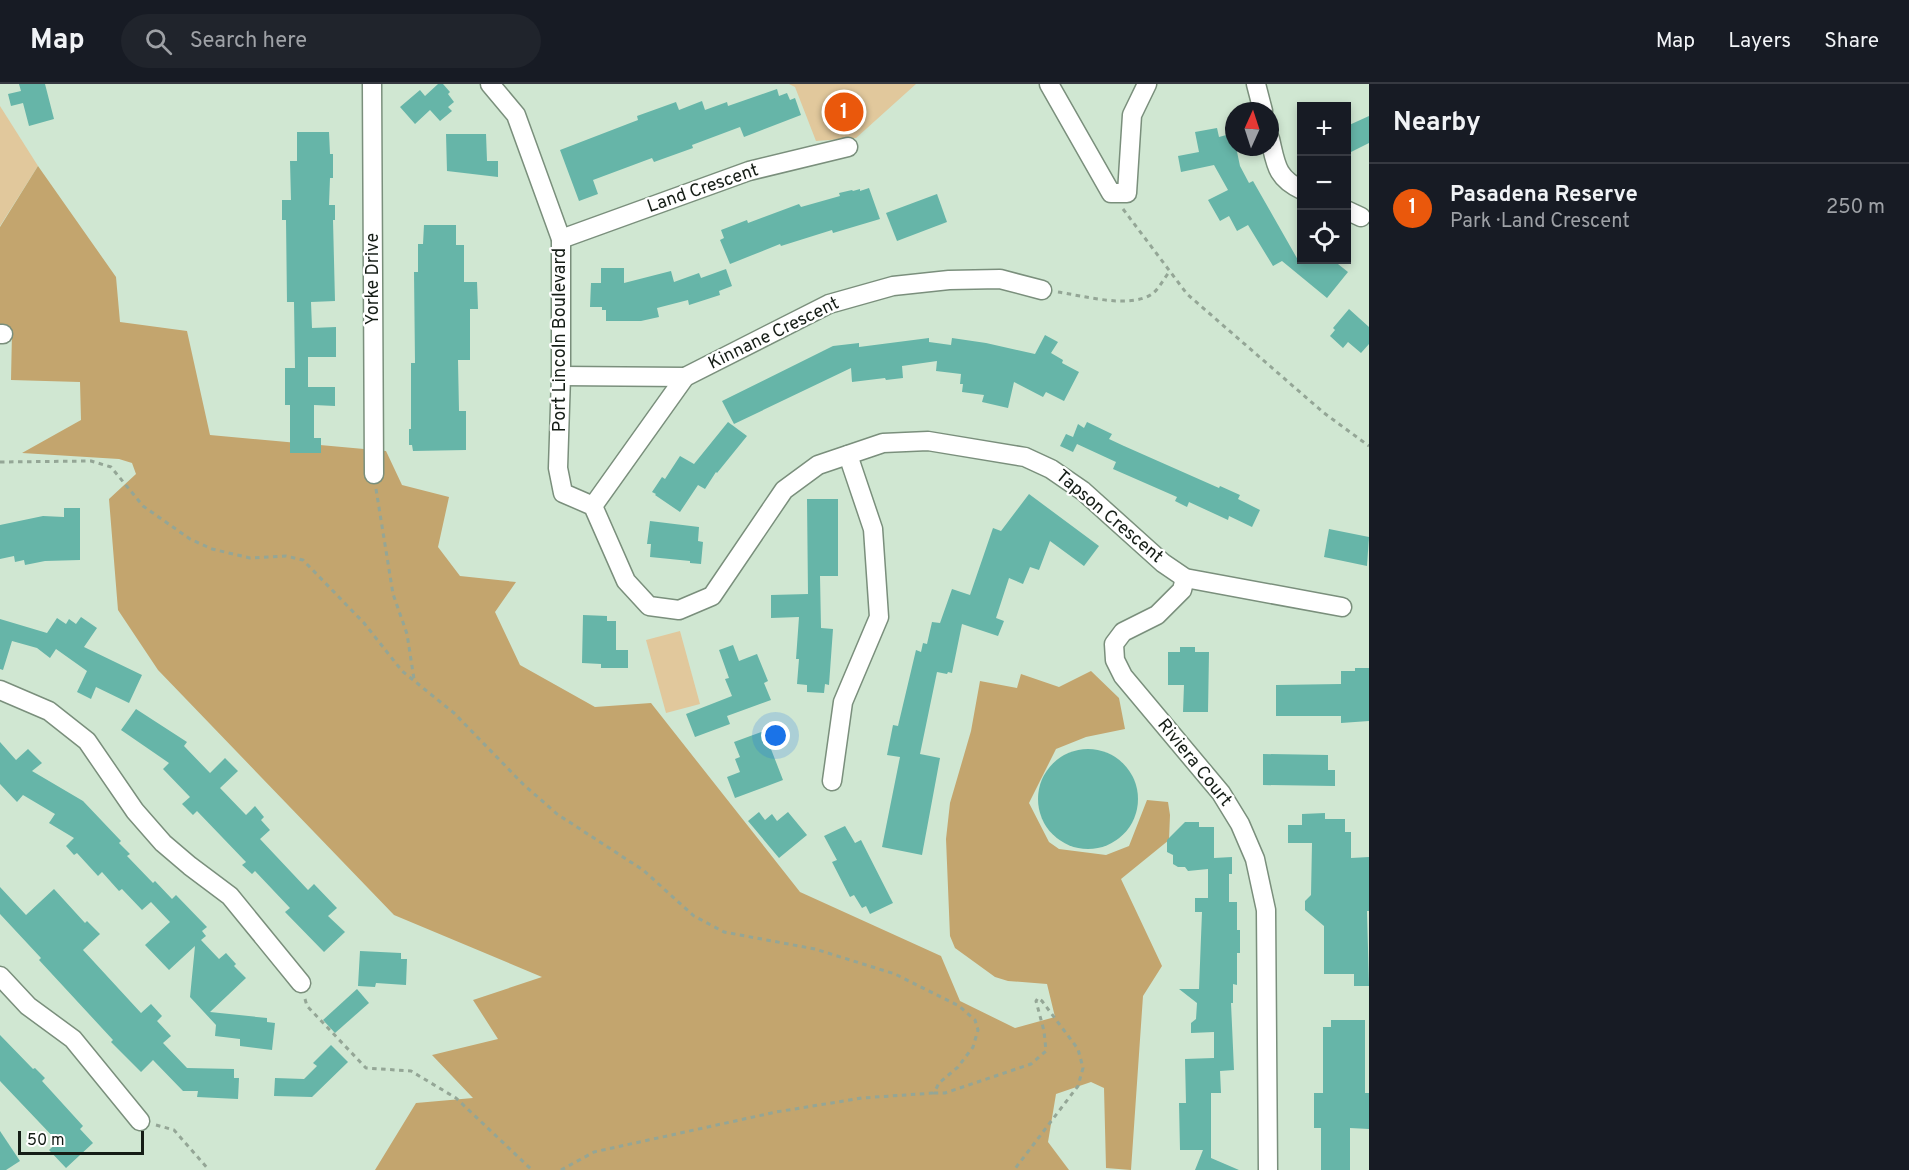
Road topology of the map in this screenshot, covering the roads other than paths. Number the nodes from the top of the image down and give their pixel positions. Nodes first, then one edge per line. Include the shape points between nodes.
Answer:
1 (372, 84) edge
2 (490, 84) edge
3 (1049, 84) edge
4 (1147, 84) edge
5 (1256, 84) edge
6 (1261, 102) edge
7 (848, 147) dead end
8 (1274, 156) edge
9 (1297, 188) edge
10 (561, 239) junction
11 (1042, 290) road end
12 (561, 376) junction
13 (685, 377) junction
14 (848, 455) junction
15 (374, 474) road end
16 (593, 506) junction
17 (1185, 578) junction
18 (1342, 607) dead end
19 (0, 690) edge
20 (832, 781) dead end
21 (0, 976) edge
22 (301, 982) road end
23 (140, 1121) road end
24 (1268, 1170) edge

1 - 15 street, Yorke Drive
2 - 10 street, Port Lincoln Boulevard via 516,115
3 - 4 street via 1111,193 1127,193 1132,115
5 - 6 street
7 - 10 street, Land Crescent via 748,171
8 - 9 street via 1279,173
10 - 12 street, Port Lincoln Boulevard
11 - 13 street, Kinnane Crescent via 1000,279 893,286 829,304
12 - 13 street, Kinnane Crescent
12 - 16 street, Port Lincoln Boulevard via 558,468 563,493
13 - 16 street, Kinnane Crescent
14 - 16 street, Tapson Crescent via 818,465 784,490 712,596 679,610 649,606 626,581
14 - 17 street, Tapson Crescent via 883,443 928,441 1025,457 1083,491
14 - 20 street via 873,529 879,617 843,702
17 - 18 street, Tapson Crescent
17 - 24 street, Riviera Court via 1182,590 1157,615 1123,632 1114,644 1115,660 1123,676 1221,793 1256,859 1266,910
19 - 22 street via 49,711 87,741 156,835 230,896
21 - 23 street via 28,1006 73,1039

